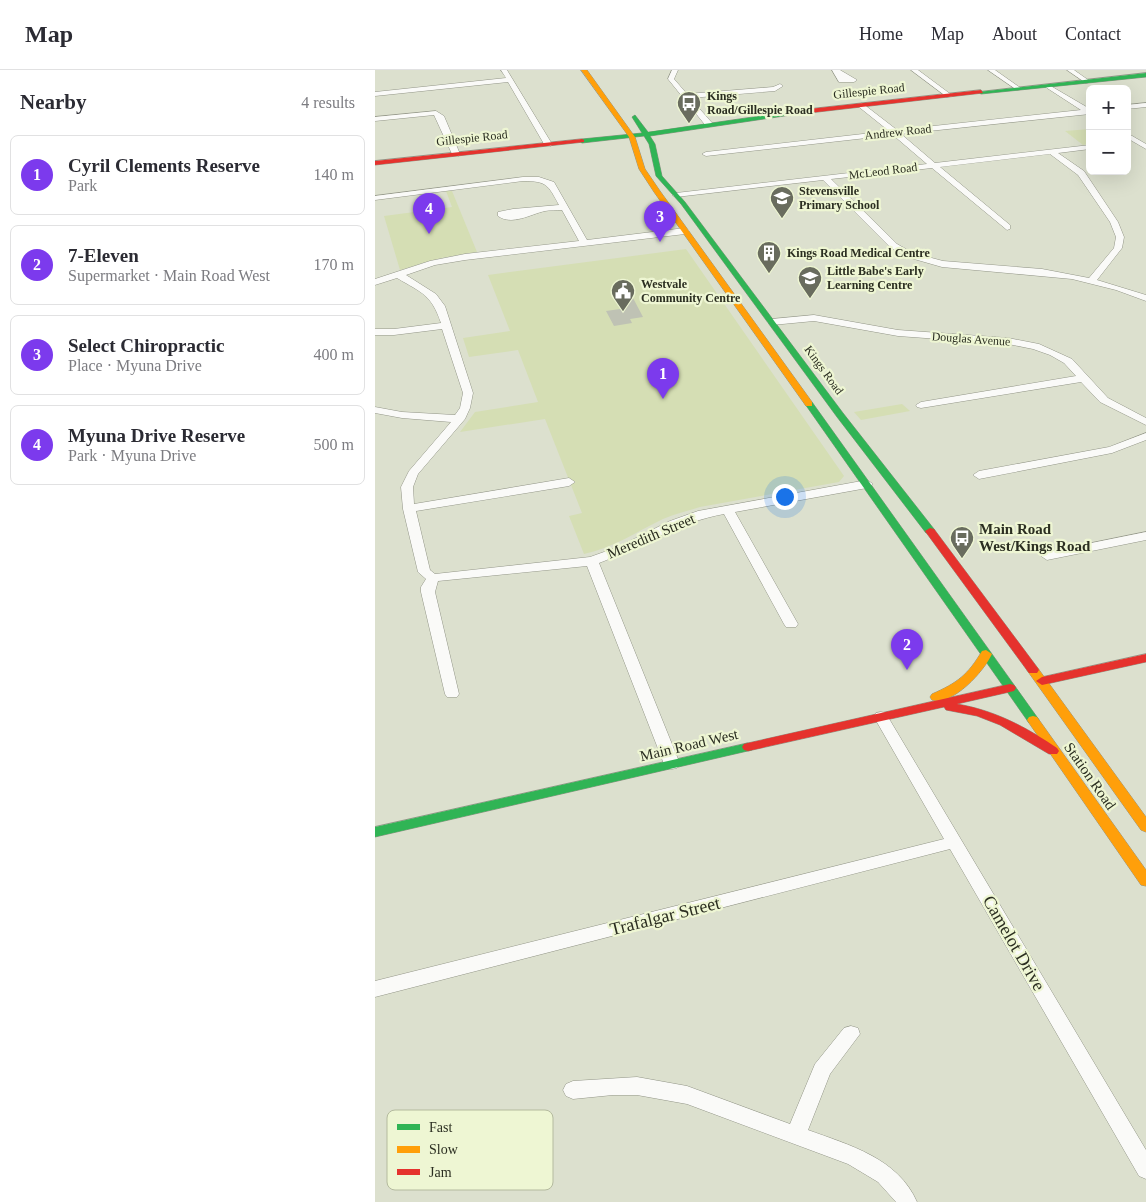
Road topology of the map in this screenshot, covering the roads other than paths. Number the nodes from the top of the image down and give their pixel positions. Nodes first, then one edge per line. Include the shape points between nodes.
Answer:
1 (504, 70) edge
2 (583, 70) edge
3 (598, 70) edge
4 (675, 70) edge
5 (914, 70) edge
6 (991, 70) edge
7 (1070, 70) edge
8 (1146, 75) edge
9 (511, 80) junction
10 (1088, 82) junction
11 (608, 84) dead end
12 (1053, 86) junction
13 (1019, 89) junction
14 (748, 90) dead end
15 (375, 94) edge
16 (685, 96) junction
17 (949, 96) junction
18 (862, 105) junction
19 (1146, 105) edge
20 (1131, 107) edge
21 (1086, 108) edge
22 (629, 110) dead end
23 (1086, 111) edge
24 (375, 119) edge
25 (709, 124) junction
26 (647, 133) junction
27 (895, 133) junction
28 (631, 135) junction
29 (1131, 138) edge
30 (1137, 142) junction
31 (1131, 143) edge
32 (549, 144) junction
33 (1146, 147) edge
34 (1086, 148) edge
35 (1052, 152) junction
36 (456, 154) junction
37 (706, 154) dead end
38 (375, 163) edge
39 (934, 165) junction
40 (825, 178) junction
41 (676, 195) junction
42 (375, 198) edge
43 (565, 207) junction
44 (540, 210) dead end
45 (700, 226) junction
46 (1007, 227) dead end
47 (683, 229) junction
48 (584, 242) junction
49 (398, 274) junction
50 (1092, 280) junction
51 (375, 282) edge
52 (1146, 298) edge
53 (772, 322) junction
54 (447, 325) junction
55 (753, 325) junction
56 (375, 332) edge
57 (394, 332) junction
58 (375, 338) edge
59 (1084, 378) junction
60 (921, 405) dead end
61 (375, 410) edge
62 (459, 419) junction
63 (1146, 422) edge
64 (1146, 436) edge
65 (979, 475) dead end
66 (890, 480) junction
67 (569, 482) dead end
68 (867, 484) junction
69 (409, 509) junction
70 (727, 509) junction
71 (1146, 536) edge
72 (1047, 556) dead end
73 (592, 560) junction
74 (433, 578) junction
75 (791, 624) dead end
76 (986, 654) junction
77 (1146, 658) edge
78 (1042, 681) junction
79 (1010, 688) junction
80 (452, 694) dead end
81 (931, 706) junction
82 (900, 713) junction
83 (881, 717) junction
84 (1056, 754) junction
85 (672, 764) junction
86 (1146, 827) edge
87 (375, 832) edge
88 (955, 842) junction
89 (1146, 881) edge
90 (375, 990) edge
91 (851, 1034) dead end
92 (573, 1090) dead end
93 (796, 1135) junction
94 (1146, 1169) edge
95 (907, 1202) edge

1 - 9 street
2 - 28 main road
3 - 11 main road
4 - 16 street via 671,79
5 - 17 street
6 - 13 street
7 - 10 street
8 - 10 main road, Gillespie Road
9 - 15 street
9 - 32 street
10 - 12 main road, Gillespie Road
12 - 13 main road, Gillespie Road
12 - 21 street
13 - 17 main road, Gillespie Road
14 - 16 street
16 - 25 street
17 - 18 main road, Gillespie Road
18 - 25 main road, Gillespie Road
18 - 27 street
19 - 20 street
22 - 26 main road, Kings Road
23 - 27 street, Andrew Road
24 - 36 street via 436,113
25 - 26 main road, Gillespie Road
26 - 28 main road, Gillespie Road
26 - 41 main road, Kings Road via 659,176
27 - 37 street, Andrew Road
27 - 39 street
28 - 32 main road, Gillespie Road
28 - 47 main road via 643,169
29 - 30 street
30 - 31 street
30 - 33 street
32 - 36 main road, Gillespie Road
34 - 35 street, McLeod Road
35 - 39 street, McLeod Road
35 - 50 street via 1081,173 1120,233 1118,248
36 - 38 main road, Gillespie Road
39 - 40 street, McLeod Road
39 - 46 street
40 - 41 street, McLeod Road
40 - 50 street via 894,246 910,255 942,264 1043,272
41 - 45 main road, Kings Road
42 - 43 street via 531,179 551,184
43 - 44 street
43 - 48 street
45 - 47 main road
45 - 53 main road, Kings Road
47 - 48 street
47 - 55 main road
48 - 49 street via 459,258
49 - 51 street
49 - 54 street via 437,300
50 - 52 street
53 - 55 main road
53 - 59 street, Douglas Avenue via 814,318 898,333 1017,342 1054,353 1068,361
53 - 66 main road, Kings Road
54 - 57 street
54 - 62 street via 468,393
55 - 68 main road
56 - 57 street
57 - 58 street
59 - 60 street
59 - 63 street, Douglas Avenue via 1104,400
61 - 62 street
62 - 69 street via 413,473 407,487
64 - 65 street via 1112,450
66 - 68 main road
66 - 78 main road, Kings Road
67 - 69 street
68 - 70 street, Meredith Street
68 - 76 main road
69 - 74 street via 424,572
70 - 73 street, Meredith Street via 680,521 622,550
70 - 75 street
71 - 72 street
73 - 74 street, Meredith Street
73 - 85 street
74 - 80 street via 428,592
76 - 79 main road
76 - 82 main road via 980,669 966,681
77 - 78 main road
78 - 79 main road, Main Road West
78 - 86 main road, Station Road
79 - 81 main road, Main Road West
79 - 84 main road, Station Road
81 - 82 main road, Main Road West
81 - 84 main road via 974,710 1000,717
82 - 83 main road, Main Road West
83 - 85 main road, Main Road West
83 - 88 street, Camelot Drive
84 - 89 main road, Station Road
85 - 87 main road, Main Road West
88 - 90 street, Trafalgar Street
88 - 94 street, Camelot Drive
91 - 93 street via 822,1070
92 - 93 street via 613,1086 687,1095
93 - 95 street via 875,1168 892,1182

